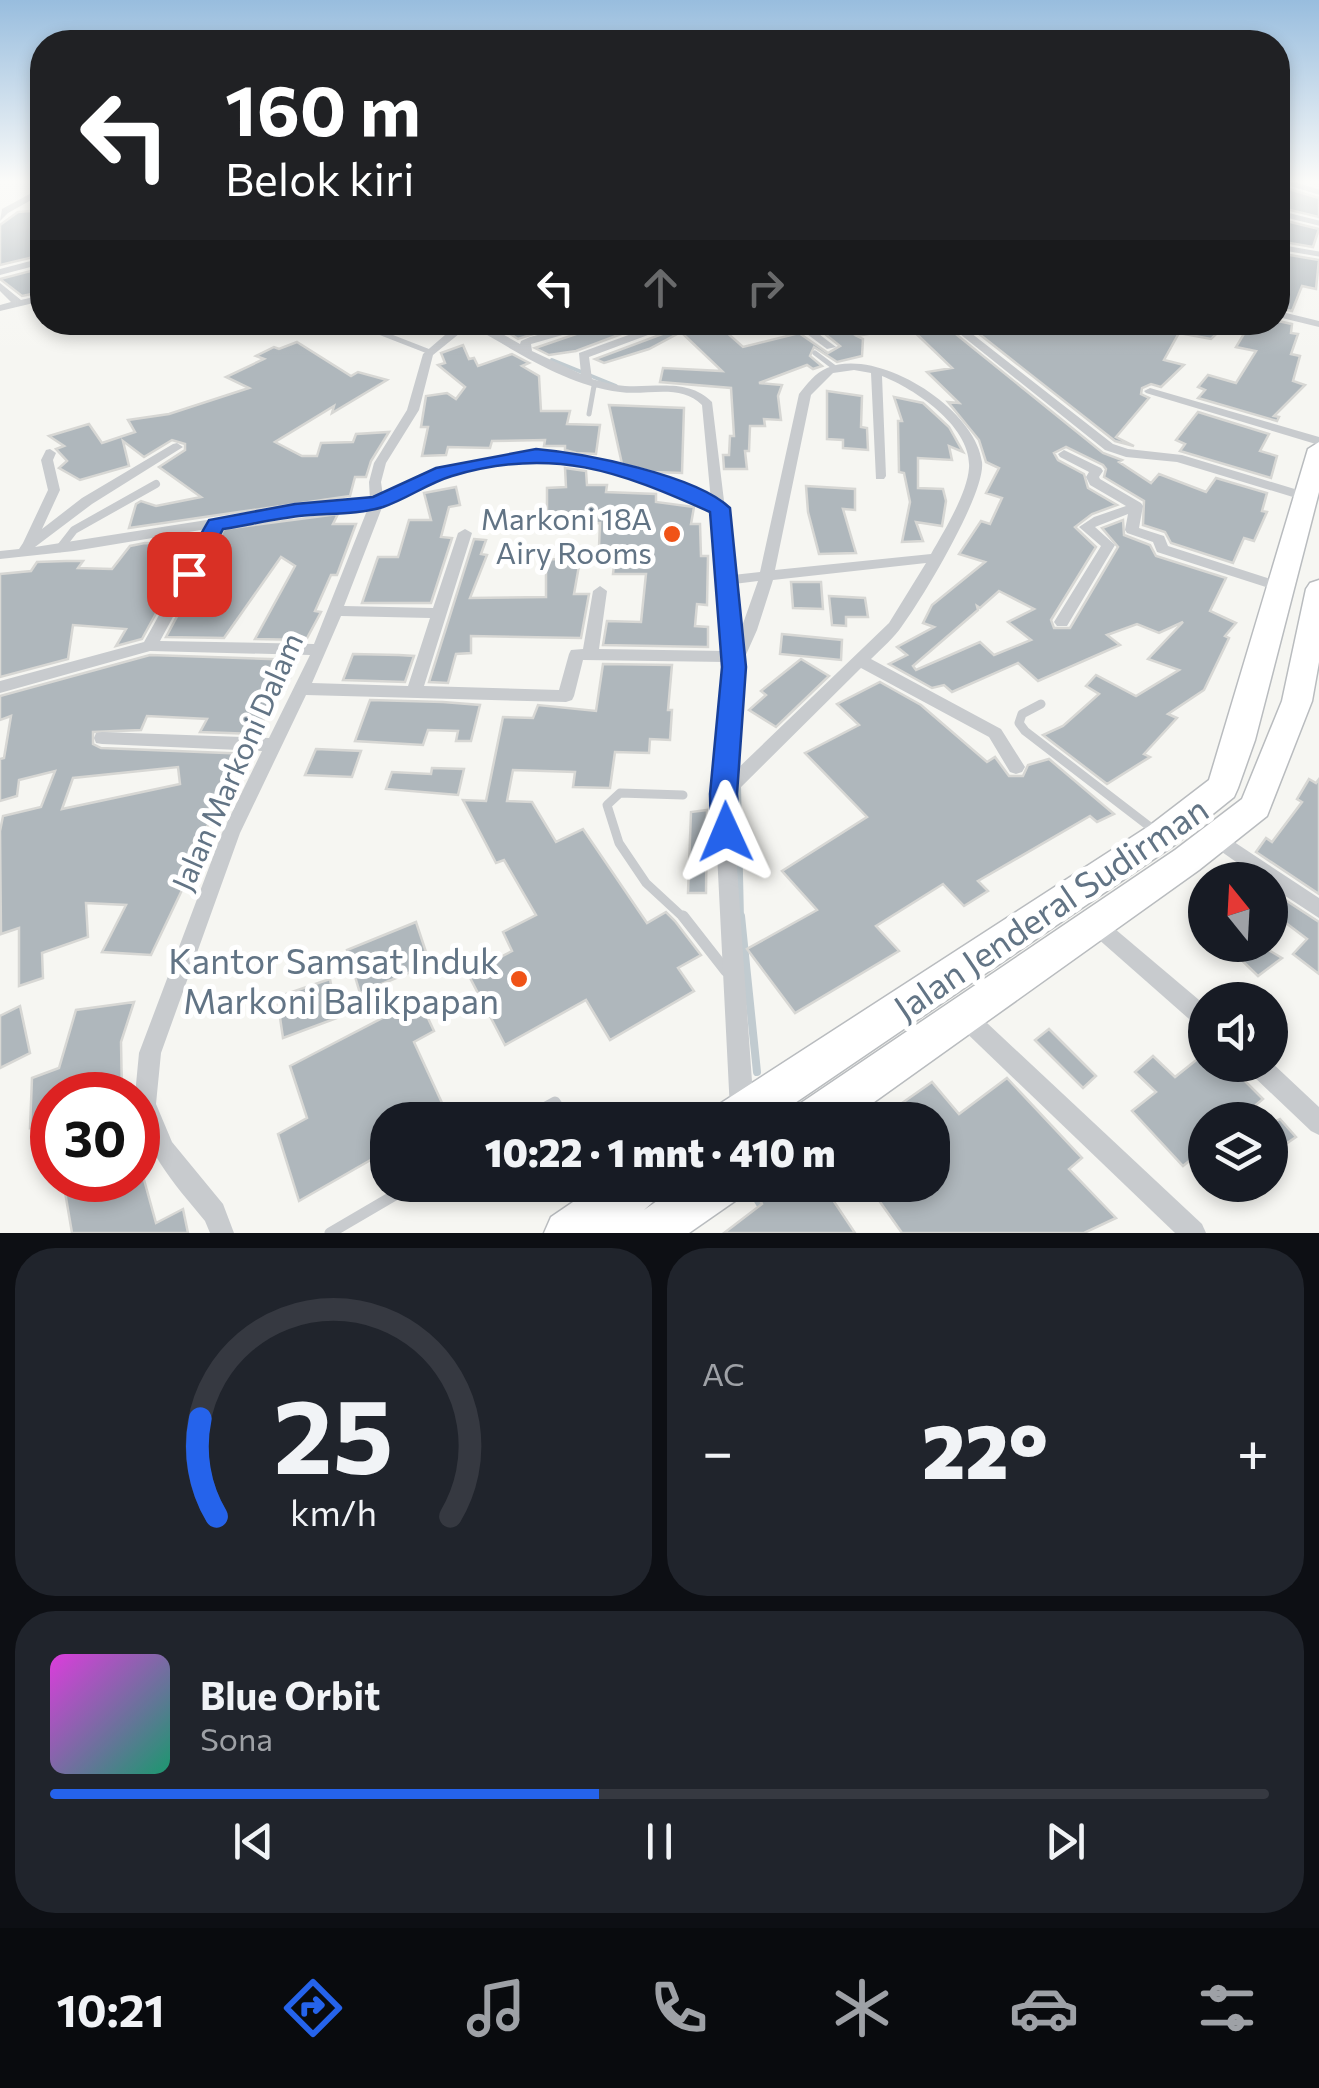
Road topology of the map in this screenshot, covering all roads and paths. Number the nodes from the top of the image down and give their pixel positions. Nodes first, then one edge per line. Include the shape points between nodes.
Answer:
1 (1290, 248) edge
2 (1319, 254) edge
3 (30, 264) edge
4 (0, 272) edge
5 (0, 286) edge
6 (30, 301) edge
7 (19, 304) junction
8 (0, 308) edge
9 (1290, 317) edge
10 (1319, 324) edge
11 (386, 335) edge
12 (453, 335) edge
13 (495, 335) edge
14 (550, 335) edge
15 (638, 335) edge
16 (814, 335) edge
17 (967, 335) edge
18 (831, 348) joint
19 (430, 352) junction
20 (528, 352) junction
21 (835, 368) junction
22 (876, 374) junction
23 (593, 381) junction
24 (1150, 391) dead end
25 (589, 414) dead end
26 (1319, 440) edge
27 (177, 447) dead end
28 (1319, 449) edge
29 (50, 453) dead end
30 (1064, 454) dead end
31 (880, 476) dead end
32 (156, 484) dead end
33 (1306, 497) junction
34 (377, 502) junction
35 (1136, 506) junction
36 (720, 508) junction
37 (216, 524) junction
38 (465, 533) dead end
39 (60, 548) junction
40 (24, 551) junction
41 (0, 555) edge
42 (934, 558) junction
43 (769, 573) junction
44 (727, 580) junction
45 (1280, 587) junction
46 (1319, 589) edge
47 (600, 590) dead end
48 (335, 611) junction
49 (437, 614) junction
50 (1062, 622) dead end
51 (150, 646) junction
52 (320, 650) junction
53 (590, 654) junction
54 (861, 660) junction
55 (734, 662) junction
56 (1310, 683) edge
57 (0, 687) edge
58 (301, 688) junction
59 (414, 691) junction
60 (1041, 704) dead end
61 (102, 738) dead end
62 (274, 745) junction
63 (1016, 767) dead end
64 (683, 794) dead end
65 (723, 794) junction
66 (1161, 836) junction
67 (1216, 838) junction
68 (1319, 909) edge
69 (1096, 924) junction
70 (735, 982) junction
71 (1188, 1004) edge
72 (964, 1015) junction
73 (1278, 1082) edge
74 (738, 1102) edge
75 (761, 1102) edge
76 (838, 1102) edge
77 (1319, 1122) edge
78 (383, 1202) edge
79 (620, 1202) edge
80 (695, 1202) edge
81 (222, 1233) edge
82 (330, 1233) edge
83 (568, 1233) edge
84 (650, 1233) edge
85 (1193, 1233) edge

1 - 2 lane
3 - 4 street
5 - 7 street
6 - 7 street
7 - 8 street
9 - 10 street
11 - 19 lane
12 - 19 street
13 - 20 street
14 - 20 street via 530,340
15 - 23 street via 583,355
16 - 18 street
17 - 33 street via 1109,447 1178,458
18 - 21 lane via 815,354
19 - 34 street, Jalan Markoni Dalam via 413,410 380,463
20 - 23 street
21 - 22 street
21 - 43 street via 805,394
22 - 31 street
22 - 42 street via 934,398 960,427 978,466
23 - 25 lane
23 - 36 street via 626,390 687,391 705,399
24 - 26 street
27 - 40 street via 87,501
28 - 33 highway, Jalan Jenderal Sudirman
29 - 40 street via 53,494
30 - 35 street via 1091,466 1095,482
32 - 39 lane via 74,530
33 - 45 highway, Jalan Jenderal Sudirman
34 - 36 street via 443,472 536,454 587,459
34 - 37 street
34 - 48 street, Jalan Markoni Dalam
35 - 45 street via 1132,530 1160,539 1162,548
35 - 50 street via 1086,527 1108,545
36 - 44 street
37 - 39 street
37 - 51 street
38 - 49 street
39 - 40 street
40 - 41 street
42 - 43 street
42 - 54 street via 894,628
43 - 44 street
43 - 55 street
44 - 55 street
45 - 66 highway, Jalan Jenderal Sudirman via 1222,788
46 - 56 highway, Jalan Jenderal Sudirman
47 - 53 street
48 - 49 street
48 - 52 street, Jalan Markoni Dalam
49 - 59 street
51 - 52 street
51 - 57 street
52 - 58 street, Jalan Markoni Dalam
53 - 55 street
53 - 59 street via 576,655 566,696
54 - 63 street via 995,732
54 - 65 street
55 - 65 street
56 - 67 highway, Jalan Jenderal Sudirman via 1255,807
58 - 59 street
58 - 62 street, Jalan Markoni Dalam
60 - 66 lane via 1022,714 1025,731
61 - 62 street
62 - 81 street, Jalan Markoni Dalam via 231,833 150,1053 145,1104 164,1150
64 - 70 lane via 620,794 607,805 608,818 646,884 676,906
65 - 70 street
66 - 75 highway, Jalan Jenderal Sudirman
67 - 68 street
67 - 69 highway, Jalan Jenderal Sudirman
69 - 71 street
69 - 72 highway, Jalan Jenderal Sudirman
70 - 74 street
72 - 76 highway, Jalan Jenderal Sudirman
72 - 85 street
73 - 77 street
78 - 82 lane
79 - 83 highway
80 - 84 highway

